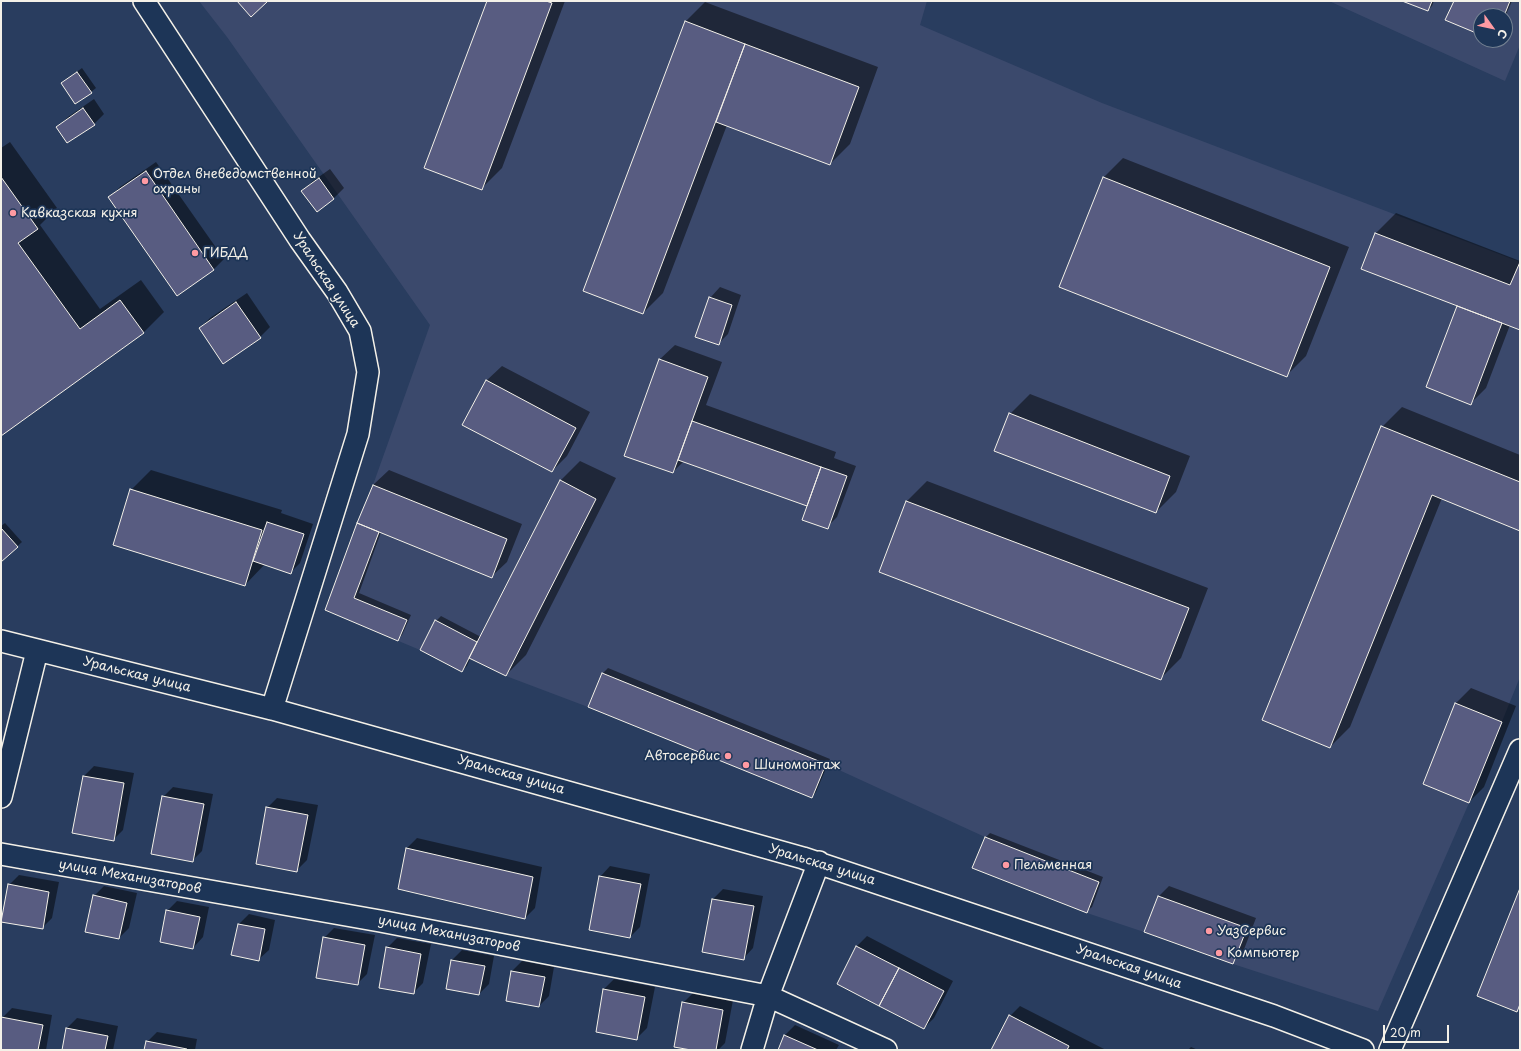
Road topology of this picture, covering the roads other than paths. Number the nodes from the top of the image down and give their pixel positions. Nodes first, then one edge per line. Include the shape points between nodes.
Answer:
1 (144, 1) edge
2 (1, 641) edge
3 (37, 651) junction
4 (272, 708) junction
5 (1520, 750) edge
6 (1, 797) edge
7 (1, 854) edge
8 (819, 862) junction
9 (768, 996) junction
10 (752, 1050) edge
11 (886, 1050) edge
12 (1363, 1050) edge
13 (1390, 1050) edge

1 - 4 street, Уральская улица via 300,240 337,292 360,331 368,372 358,434
2 - 3 street, Уральская улица
3 - 4 street, Уральская улица
3 - 6 street
4 - 8 street, Уральская улица
5 - 13 street
7 - 9 street, улица Механизаторов via 380,921
8 - 9 street
8 - 12 street, Уральская улица via 1274,1016
9 - 10 street
9 - 11 street, улица Механизаторов

